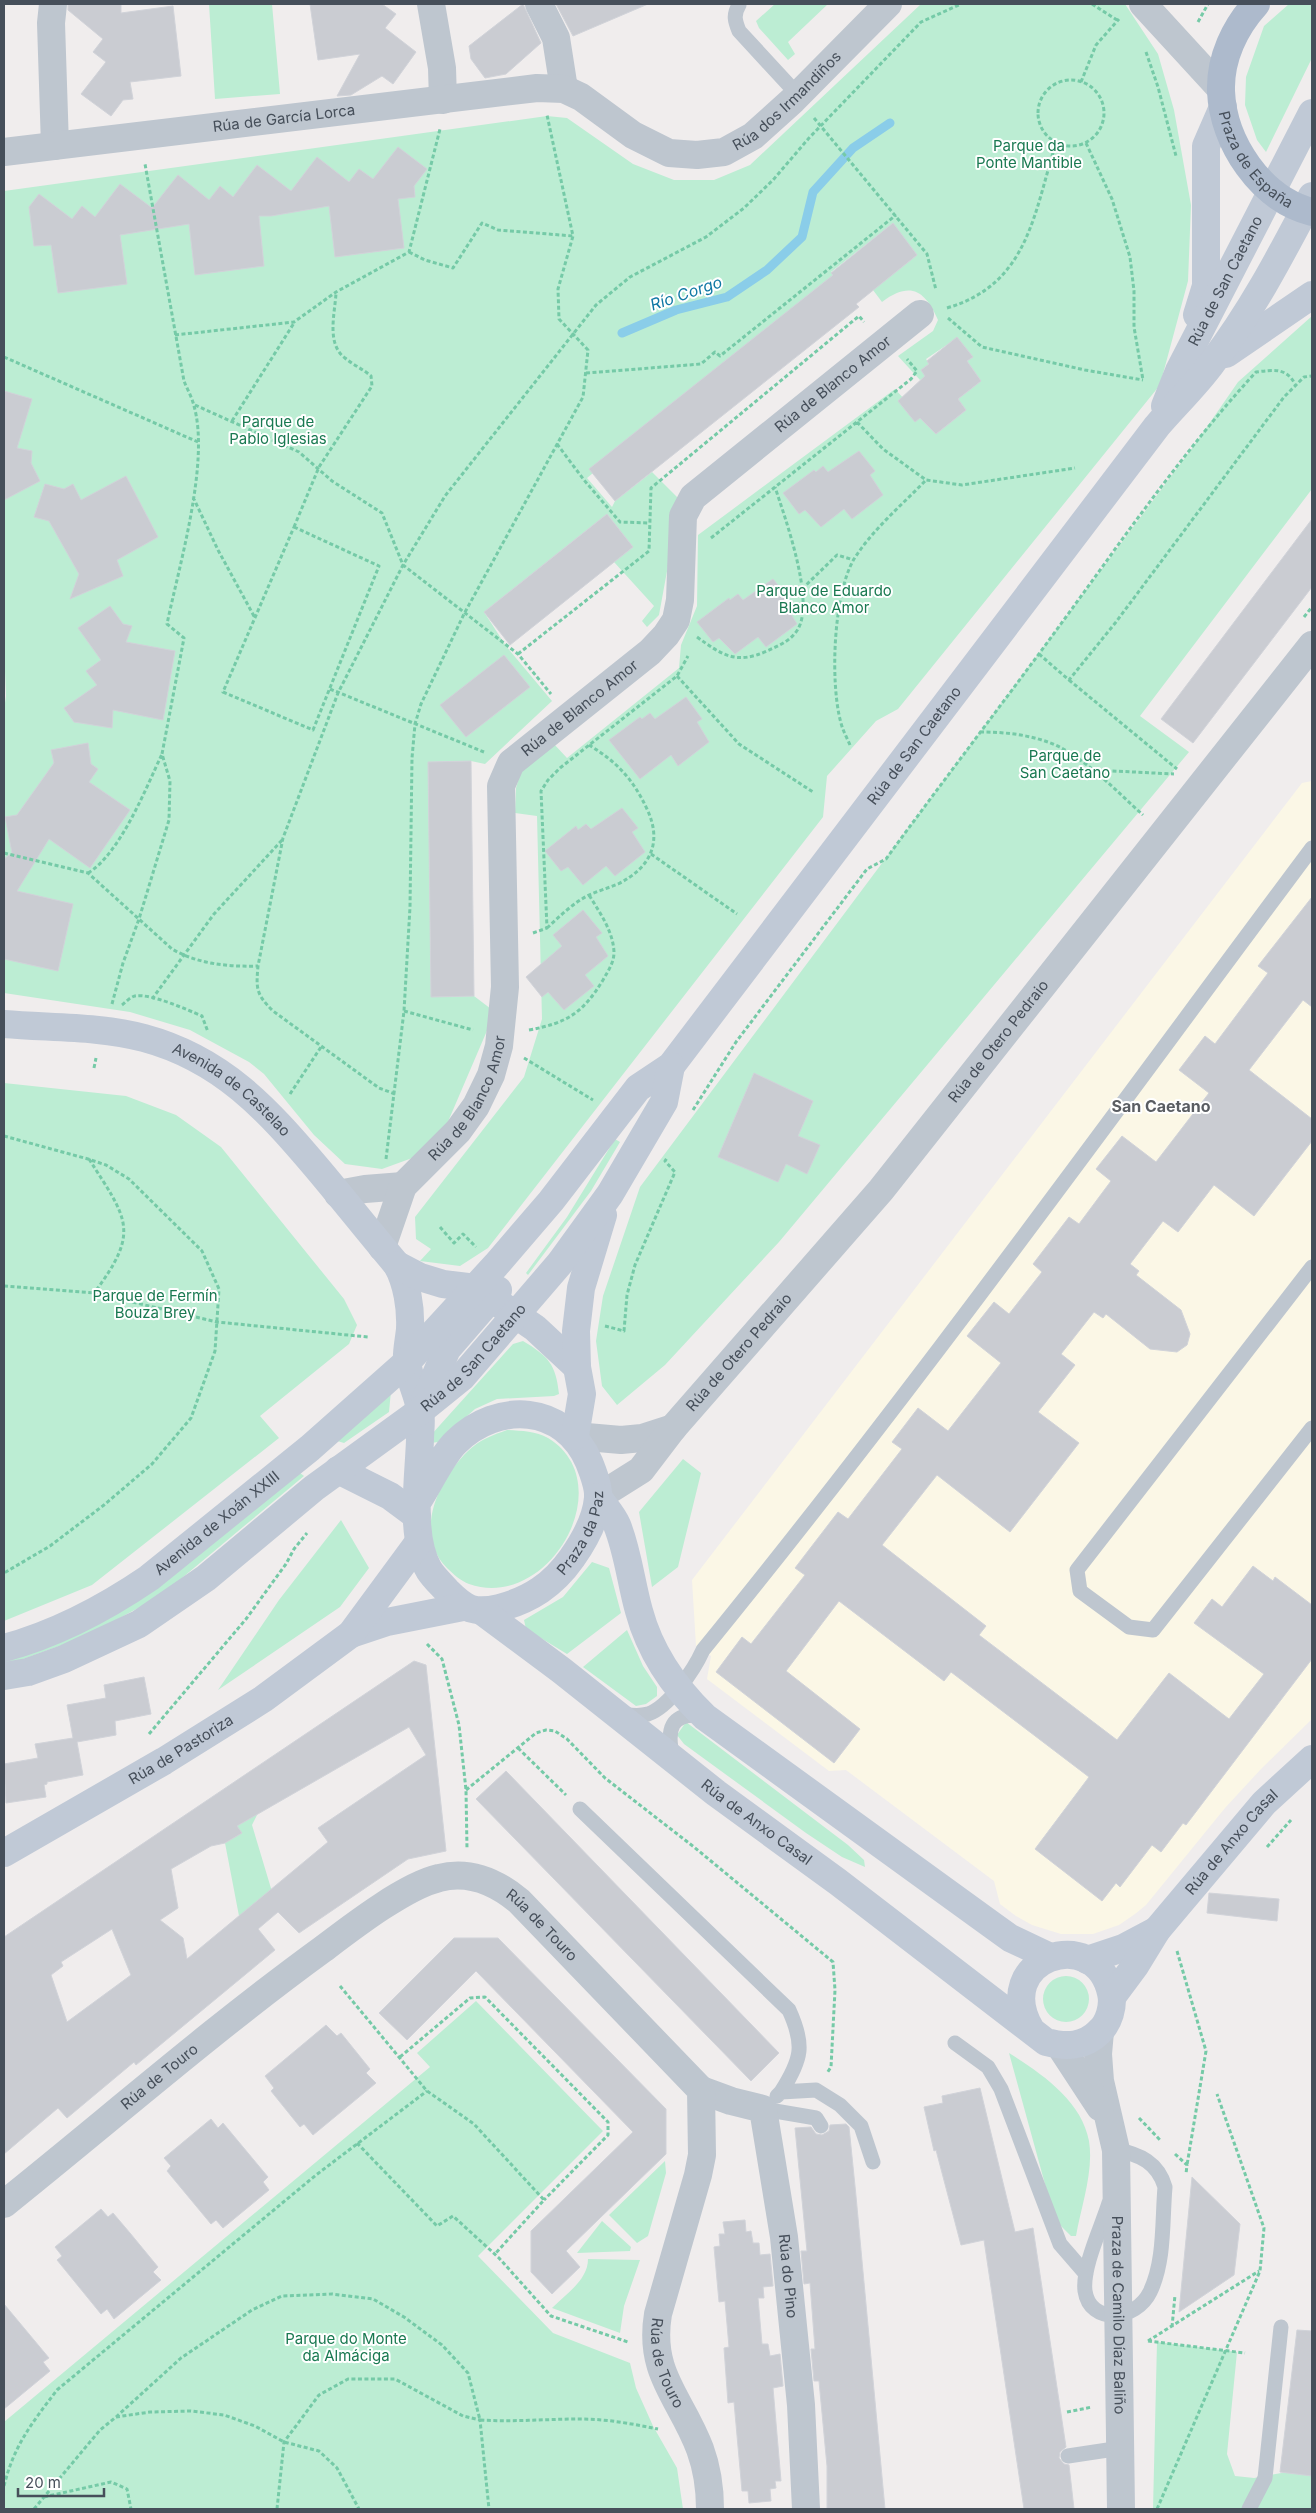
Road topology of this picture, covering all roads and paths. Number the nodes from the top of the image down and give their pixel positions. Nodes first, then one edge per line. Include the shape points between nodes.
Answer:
1 (52, 4) edge
2 (431, 4) edge
3 (538, 4) edge
4 (739, 4) edge
5 (888, 4) edge
6 (961, 4) edge
7 (1092, 4) edge
8 (1256, 4) edge
9 (1135, 10) edge
10 (1117, 20) junction
11 (1145, 50) dead end
12 (1081, 82) junction
13 (564, 89) junction
14 (798, 95) junction
15 (1222, 98) junction
16 (442, 112) junction
17 (1312, 113) edge
18 (547, 116) dead end
19 (821, 126) junction
20 (1056, 143) junction
21 (1086, 143) junction
22 (55, 146) junction
23 (4, 152) edge
24 (145, 163) dead end
25 (1177, 163) dead end
26 (1273, 192) junction
27 (1310, 206) edge
28 (896, 215) junction
29 (573, 236) junction
30 (409, 252) junction
31 (936, 291) dead end
32 (336, 292) junction
33 (1312, 294) edge
34 (935, 313) junction
35 (294, 322) junction
36 (574, 332) junction
37 (175, 335) junction
38 (4, 357) edge
39 (1212, 364) junction
40 (1179, 372) junction
41 (586, 373) junction
42 (1148, 373) dead end
43 (1312, 376) edge
44 (1143, 380) junction
45 (1295, 384) junction
46 (194, 405) junction
47 (232, 421) junction
48 (858, 422) dead end
49 (1157, 426) junction
50 (198, 442) junction
51 (557, 444) junction
52 (319, 467) junction
53 (1075, 468) dead end
54 (926, 480) junction
55 (775, 487) dead end
56 (193, 497) junction
57 (649, 523) dead end
58 (294, 527) junction
59 (854, 560) junction
60 (403, 565) junction
61 (802, 589) junction
62 (464, 614) junction
63 (255, 618) junction
64 (692, 632) dead end
65 (1312, 645) edge
66 (518, 654) dead end
67 (1039, 654) junction
68 (677, 676) dead end
69 (1070, 680) junction
70 (330, 689) junction
71 (338, 693) junction
72 (415, 724) junction
73 (980, 732) junction
74 (589, 745) dead end
75 (850, 745) dead end
76 (162, 754) junction
77 (488, 754) dead end
78 (1092, 770) junction
79 (813, 792) dead end
80 (1147, 819) dead end
81 (283, 838) junction
82 (1312, 848) edge
83 (4, 853) edge
84 (651, 854) junction
85 (88, 873) junction
86 (589, 896) junction
87 (737, 914) dead end
88 (139, 919) junction
89 (547, 928) dead end
90 (183, 955) junction
91 (258, 966) junction
92 (152, 999) dead end
93 (112, 1004) dead end
94 (404, 1011) junction
95 (4, 1024) edge
96 (474, 1030) dead end
97 (524, 1032) dead end
98 (322, 1047) junction
99 (519, 1056) dead end
100 (671, 1066) junction
101 (395, 1094) junction
102 (289, 1095) dead end
103 (593, 1100) dead end
104 (692, 1111) dead end
105 (4, 1136) edge
106 (670, 1153) dead end
107 (88, 1159) junction
108 (386, 1163) dead end
109 (403, 1186) junction
110 (338, 1194) junction
111 (610, 1194) junction
112 (440, 1227) dead end
113 (476, 1247) dead end
114 (390, 1256) junction
115 (1312, 1266) edge
116 (4, 1286) edge
117 (94, 1293) junction
118 (483, 1293) junction
119 (516, 1316) junction
120 (217, 1322) junction
121 (602, 1325) dead end
122 (368, 1337) dead end
123 (407, 1362) junction
124 (577, 1367) junction
125 (420, 1411) junction
126 (673, 1428) junction
127 (1312, 1428) edge
128 (575, 1436) junction
129 (338, 1470) junction
130 (598, 1497) junction
131 (418, 1509) junction
132 (309, 1531) dead end
133 (418, 1543) junction
134 (4, 1572) edge
135 (473, 1609) junction
136 (351, 1634) junction
137 (421, 1637) dead end
138 (4, 1648) edge
139 (4, 1676) edge
140 (677, 1688) junction
141 (616, 1714) junction
142 (705, 1716) junction
143 (146, 1739) dead end
144 (518, 1748) junction
145 (673, 1758) junction
146 (1312, 1759) edge
147 (466, 1790) junction
148 (580, 1809) joint
149 (467, 1843) dead end
150 (4, 1853) edge
151 (1157, 1930) junction
152 (1170, 1955) dead end
153 (1050, 1957) junction
154 (1087, 1960) junction
155 (340, 1986) dead end
156 (1112, 1997) junction
157 (1031, 2030) junction
158 (1100, 2031) junction
159 (955, 2043) dead end
160 (1060, 2046) junction
161 (400, 2057) junction
162 (701, 2090) junction
163 (816, 2090) junction
164 (427, 2091) junction
165 (1217, 2094) dead end
166 (772, 2100) junction
167 (1134, 2111) dead end
168 (1109, 2123) junction
169 (821, 2126) dead end
170 (357, 2143) junction
171 (1167, 2146) dead end
172 (1116, 2150) junction
173 (1173, 2152) dead end
174 (873, 2162) dead end
175 (1187, 2165) junction
176 (1117, 2180) junction
177 (1185, 2184) dead end
178 (544, 2200) junction
179 (4, 2204) edge
180 (494, 2254) junction
181 (1260, 2271) junction
182 (1086, 2274) junction
183 (1175, 2289) dead end
184 (1120, 2315) junction
185 (1172, 2327) junction
186 (1282, 2327) dead end
187 (634, 2343) dead end
188 (1226, 2350) junction
189 (1245, 2353) dead end
190 (1100, 2406) dead end
191 (1067, 2412) dead end
192 (116, 2416) junction
193 (480, 2420) junction
194 (666, 2430) dead end
195 (284, 2442) junction
196 (1121, 2448) junction
197 (1068, 2456) dead end
198 (4, 2486) edge
199 (44, 2497) junction
200 (34, 2509) edge
201 (131, 2509) edge
202 (276, 2509) edge
203 (359, 2509) edge
204 (489, 2509) edge
205 (710, 2509) edge
206 (806, 2509) edge
207 (1121, 2509) edge
208 (1156, 2509) edge
209 (1250, 2509) edge

1 - 22 street
2 - 16 street via 442,68
3 - 13 street via 556,38
4 - 14 lane via 735,21 739,31
5 - 14 street, Rúa dos Irmandiños
6 - 19 path via 921,22
7 - 10 path
8 - 15 main road, Praza de España via 1242,20 1228,48
9 - 10 path
9 - 15 street, Praza de España
10 - 12 path via 1096,45
11 - 25 path
12 - 20 path via 1070,80 1050,87 1042,96 1038,106 1040,128
12 - 21 path via 1091,86 1098,95 1104,116 1095,136
13 - 14 street, Rúa dos Irmandiños via 597,107 651,145 669,153 697,155 724,152 753,136
13 - 16 street, Rúa de García Lorca via 537,88
15 - 26 main road, Praza de España via 1236,145 1251,171
15 - 40 street via 1206,146 1206,286
16 - 22 street, Rúa de García Lorca
16 - 30 path
17 - 26 street, Rúa de San Caetano
18 - 29 path
19 - 28 path
19 - 36 path via 744,208 706,237 630,277 596,305
20 - 21 path via 1066,146
20 - 34 path via 1036,216 1020,253 986,290 962,304
21 - 44 path via 1107,185 1130,257 1134,327
22 - 23 street, Rúa de García Lorca
24 - 37 path
26 - 27 main road, Praza de España
26 - 40 street, Rúa de San Caetano
27 - 39 street, Rúa de San Caetano via 1250,309
28 - 31 path via 927,254
28 - 41 path via 720,356 715,352 702,364
29 - 30 path via 498,230 482,223 453,268
29 - 36 path via 558,289 559,319
30 - 32 path
32 - 35 path
32 - 52 path via 333,338 336,349 371,376 372,386
33 - 39 street
34 - 44 path via 982,347
34 - 109 street, Rúa de Blanco Amor via 693,497 683,516 680,600 676,620 666,635 650,652 511,763 501,786 506,987 499,1046 491,1075 472,1112 458,1131
35 - 37 path
35 - 47 path
36 - 41 path via 588,350
36 - 60 path via 445,496
37 - 46 path via 184,381
38 - 50 path
39 - 49 street, Rúa de San Caetano
40 - 49 street, Rúa de San Caetano
41 - 51 path via 584,398
42 - 44 path
43 - 45 path via 1304,377
45 - 67 path via 1285,372 1256,372 1162,484
45 - 69 path
46 - 47 path
46 - 50 path
47 - 52 path via 300,452
48 - 54 path via 883,449
49 - 100 street, Rúa de San Caetano
50 - 56 path
51 - 57 path via 620,522
51 - 62 path
52 - 58 path
52 - 60 path via 332,481 382,513
53 - 54 path via 962,485
54 - 59 path via 871,536
55 - 61 path via 797,559
56 - 63 path
56 - 76 path via 167,624 184,638
58 - 63 path
58 - 70 path via 379,566
59 - 61 path via 837,555
59 - 75 path via 840,598 836,626 837,694 841,723
60 - 62 path
60 - 71 path
61 - 64 path via 798,629 786,642 755,656 735,658 721,654
62 - 66 path
62 - 72 path
63 - 70 path via 223,692 313,730
65 - 126 street, Rúa de Otero Pedraio via 880,1190
67 - 69 path
67 - 73 path
68 - 79 path via 739,744
69 - 78 path via 1184,774
70 - 71 path
71 - 72 path
71 - 81 path
72 - 77 path
72 - 94 path
73 - 78 path via 1012,732 1046,741
73 - 104 path via 886,859 867,870 742,1034
74 - 84 path via 611,759 634,783 652,819 655,835
76 - 85 path via 129,823 98,867
76 - 88 path via 170,781 169,820
78 - 80 path
81 - 90 path via 214,914
81 - 91 path
82 - 140 lane via 900,1400 793,1540 703,1650 696,1667
83 - 85 path
84 - 86 path via 629,877
84 - 87 path
85 - 88 path
86 - 89 path
86 - 97 path via 611,936 612,964 590,1000 571,1018
88 - 90 path
88 - 93 path
90 - 91 path via 217,964
90 - 92 path
91 - 98 path via 256,986 259,998
94 - 96 path
94 - 101 path
95 - 110 street, Avenida de Castelao via 125,1034 166,1045 194,1058 257,1100
98 - 101 path via 379,1088
98 - 102 path
99 - 103 path
100 - 111 street, Rúa de San Caetano via 664,1102
100 - 118 street, Rúa de San Caetano via 638,1088
101 - 108 path
105 - 107 path
106 - 121 path via 665,1161 674,1172 635,1265 627,1295 624,1331
107 - 117 path via 118,1204 125,1230 122,1249
107 - 120 path via 129,1179 202,1251 219,1289
109 - 110 street
109 - 114 street, Rúa de Blanco Amor
110 - 114 street, Avenida de Castelao
111 - 119 street, Rúa de San Caetano via 560,1263
111 - 124 street via 581,1288 576,1331
112 - 113 path via 454,1243 463,1234
114 - 118 street via 420,1277
114 - 123 street via 405,1284 409,1314
115 - 127 lane via 1077,1570 1080,1591 1129,1627 1153,1630
116 - 117 path
117 - 120 path
118 - 119 street
118 - 123 street, Rúa de San Caetano
118 - 125 street, Rúa de San Caetano via 447,1349
119 - 124 street via 535,1328
119 - 125 street, Rúa de San Caetano via 462,1377
120 - 122 path
120 - 134 path via 215,1351 191,1418 157,1458 104,1505 50,1546
123 - 125 street
123 - 138 street, Avenida de Xoán XXIII via 310,1448 149,1578 63,1627
124 - 128 street via 582,1394
125 - 129 street
125 - 131 street
126 - 128 street via 642,1438 621,1440
126 - 130 street, Rúa de Otero Pedraio via 640,1470
128 - 130 street, Praza da Paz via 591,1466
128 - 131 street, Praza da Paz via 558,1424 526,1414 494,1418 454,1443
129 - 131 street
129 - 139 street via 206,1578 138,1624 64,1659 28,1672
130 - 135 street, Praza da Paz via 592,1524 564,1570 527,1600
130 - 140 street, Rúa de Anxo Casal via 617,1525 639,1613
131 - 133 street
132 - 143 path via 246,1619
133 - 135 street via 429,1570
133 - 136 street, Rúa de Pastoriza
135 - 136 street, Rúa de Pastoriza via 387,1622
135 - 141 street, Rúa de Anxo Casal
136 - 150 street, Rúa de Pastoriza via 263,1699 164,1761
137 - 147 path via 442,1659 459,1725
140 - 141 lane via 650,1714
140 - 142 street, Rúa de Anxo Casal
141 - 145 street, Rúa de Anxo Casal
142 - 145 lane via 681,1716 673,1724 670,1744
142 - 153 street, Rúa de Anxo Casal via 1004,1934
144 - 147 path
144 - 148 path
144 - 163 path via 528,1738 546,1730 555,1731 567,1739 605,1778 833,1962 835,1990 831,2068
145 - 157 street, Rúa de Anxo Casal
146 - 151 street, Rúa de Anxo Casal via 1264,1803
147 - 149 path
148 - 166 lane via 789,2010 800,2045 796,2069
151 - 154 street, Rúa de Anxo Casal via 1123,1948
151 - 156 street, Rúa de Anxo Casal
152 - 175 path via 1176,1948 1206,2051
153 - 154 street, Rúa de Anxo Casal via 1074,1956
153 - 157 street via 1029,1974 1022,1988 1020,2006
154 - 156 street via 1100,1970
155 - 161 path
156 - 158 street, Rúa de Anxo Casal via 1111,2009
157 - 160 street, Rúa de Anxo Casal via 1046,2042
158 - 160 street via 1088,2041
158 - 168 street, Praza de Camilo Díaz Baliño via 1100,2080
159 - 182 lane via 988,2068 1001,2089 1060,2244
160 - 168 street, Praza de Camilo Díaz Baliño
161 - 164 path
161 - 178 path via 470,1998 484,1997 608,2122 608,2136
162 - 166 street via 731,2101
162 - 179 street, Rúa de Touro via 506,1890 478,1878 455,1875 425,1882 403,1895 271,1986
162 - 205 street, Rúa de Touro via 702,2140 698,2176 658,2314 655,2346 661,2373 692,2430 706,2468
163 - 166 lane
163 - 174 lane via 840,2105 861,2126
164 - 170 path
164 - 178 path via 474,2124
165 - 181 path via 1264,2228
166 - 169 lane via 816,2118
166 - 206 street, Rúa do Pino via 802,2406
167 - 171 path
168 - 172 street, Praza de Camilo Díaz Baliño
170 - 180 path via 437,2226 453,2216
170 - 198 path via 57,2390 26,2430
172 - 176 street, Praza de Camilo Díaz Baliño
172 - 184 lane via 1143,2157 1155,2167 1165,2187 1159,2265 1151,2291 1139,2308
173 - 175 path
175 - 177 path
176 - 182 lane
176 - 184 street, Praza de Camilo Díaz Baliño
178 - 180 path
180 - 187 path via 551,2316
181 - 185 path
181 - 188 path
182 - 184 lane via 1088,2301 1096,2310
183 - 185 path
184 - 196 street, Praza de Camilo Díaz Baliño
185 - 188 path via 1148,2341
186 - 209 lane via 1265,2478
188 - 189 path
188 - 208 path
190 - 191 path
192 - 193 path via 181,2358 252,2310 282,2296 332,2294 373,2299 442,2345 468,2373
192 - 195 path via 191,2411 224,2415 255,2426
192 - 199 path via 100,2430
193 - 194 path via 583,2419
193 - 195 path via 463,2416 395,2379 348,2379 319,2395
193 - 204 path
195 - 202 path
195 - 203 path via 319,2451 337,2468
196 - 197 lane
196 - 207 street, Praza de Camilo Díaz Baliño
199 - 200 path
199 - 201 path via 111,2482 127,2489

